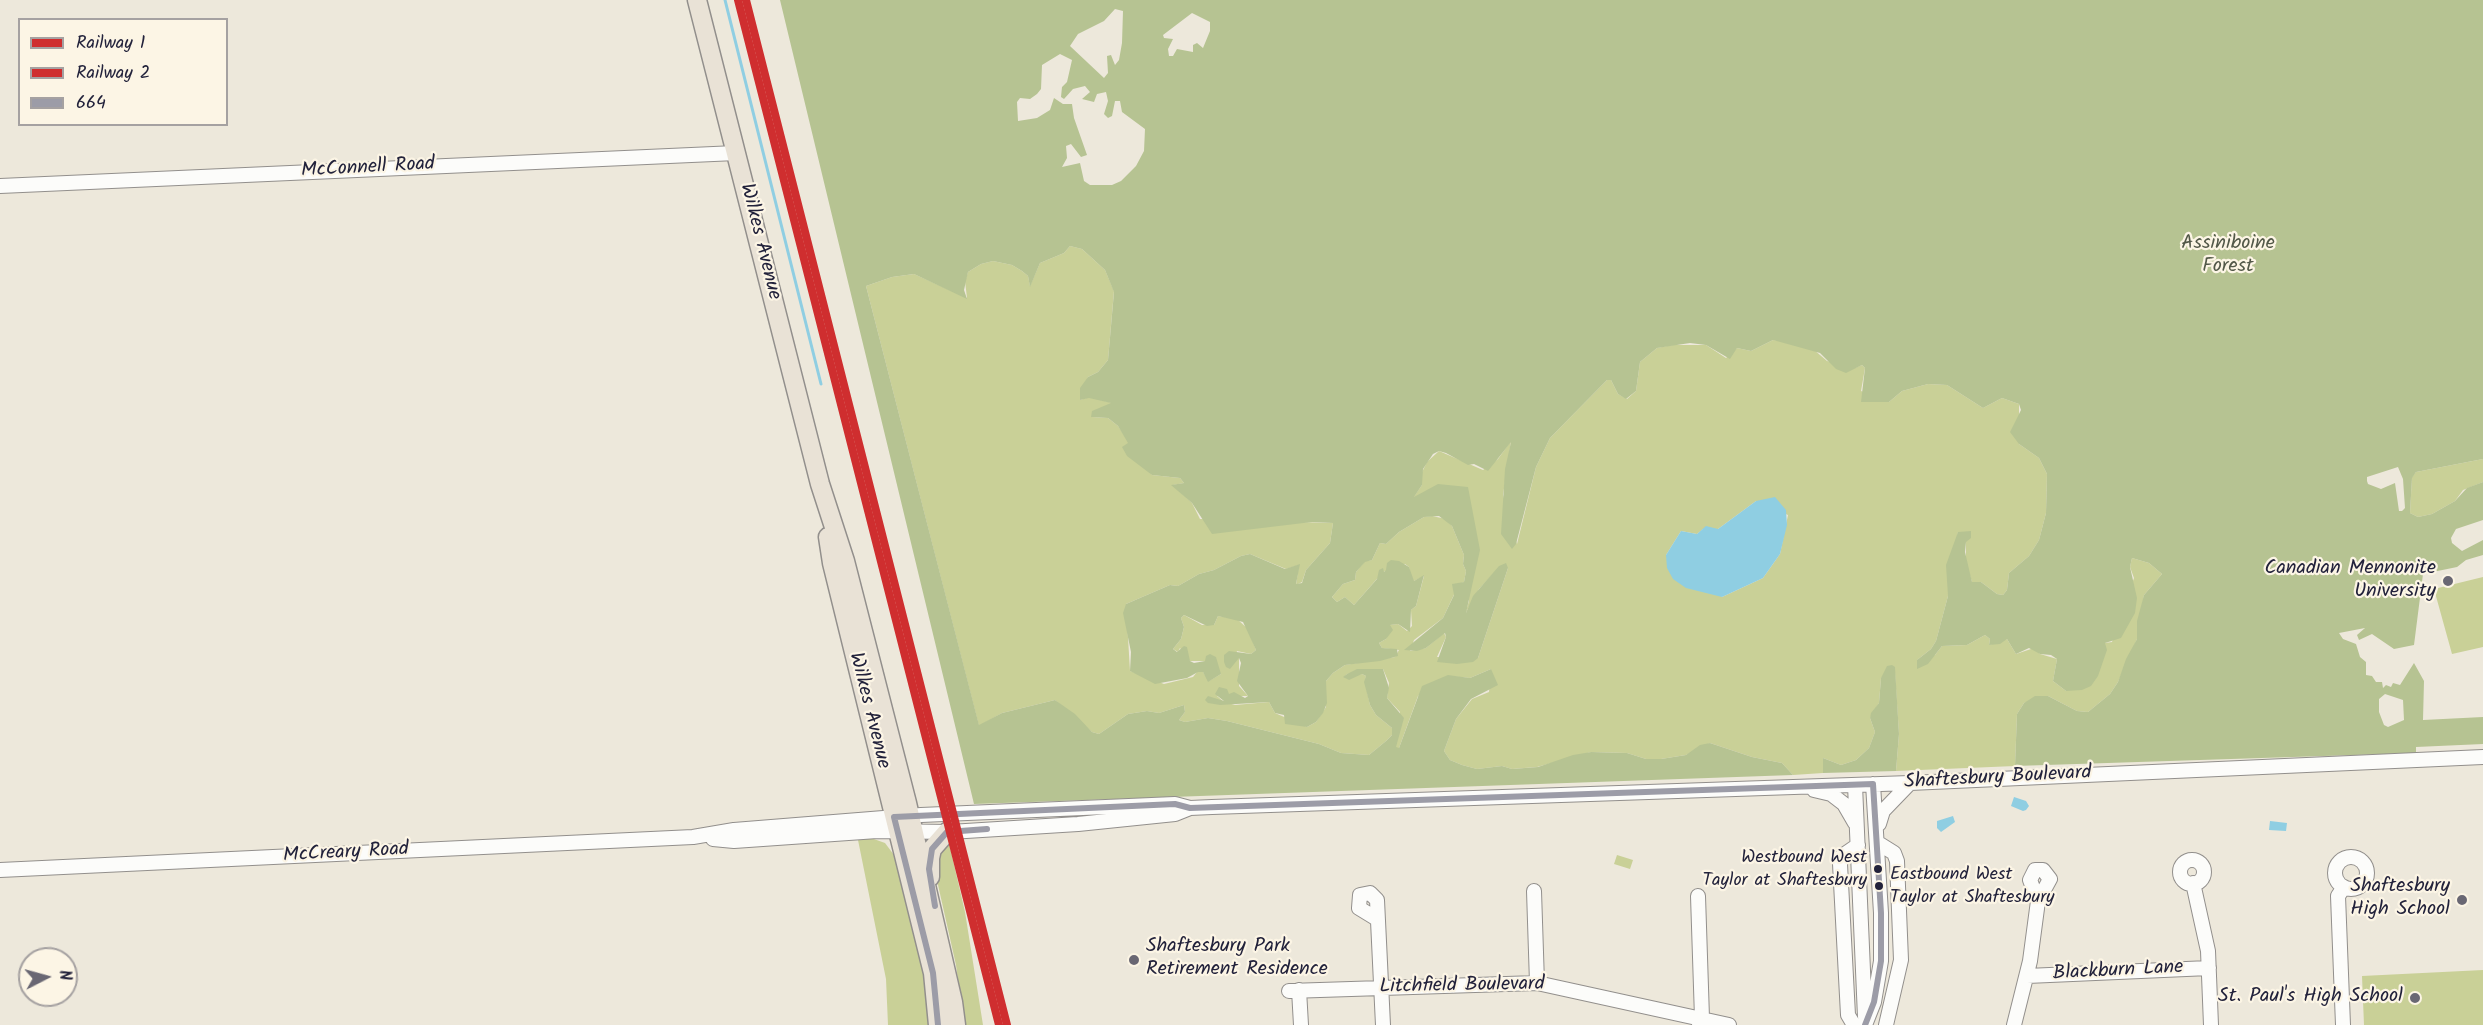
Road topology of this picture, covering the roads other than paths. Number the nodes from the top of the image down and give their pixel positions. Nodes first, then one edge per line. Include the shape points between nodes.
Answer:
1 (697, 0) edge
2 (736, 153) junction
3 (0, 186) edge
4 (2483, 757) edge
5 (1910, 783) junction
6 (1873, 784) junction
7 (1855, 785) junction
8 (1801, 787) junction
9 (1190, 808) junction
10 (904, 824) junction
11 (947, 832) junction
12 (1877, 837) junction
13 (1857, 838) junction
14 (0, 870) edge
15 (2193, 883) dead end
16 (2344, 887) dead end
17 (1534, 891) dead end
18 (1698, 896) dead end
19 (2038, 901) dead end
20 (1377, 919) dead end
21 (937, 926) junction
22 (2209, 968) junction
23 (2027, 976) junction
24 (1537, 982) junction
25 (1381, 987) junction
26 (1701, 1021) edge
27 (1861, 1024) edge
28 (938, 1025) edge
29 (956, 1025) edge
30 (1301, 1025) edge
31 (1383, 1025) edge
32 (1729, 1025) edge
33 (1886, 1025) edge
34 (2014, 1025) edge
35 (2211, 1025) edge
36 (2343, 1025) edge

1 - 2 main road, Wilkes Avenue
2 - 3 street, McConnell Road
2 - 10 main road, Wilkes Avenue via 820,484 832,563
4 - 5 street, Shaftesbury Boulevard
5 - 6 street, Shaftesbury Boulevard
5 - 12 street via 1883,811
6 - 7 street, Shaftesbury Boulevard
6 - 12 street
7 - 8 street, Shaftesbury Boulevard
7 - 13 street
8 - 9 street, Shaftesbury Boulevard
8 - 13 street via 1831,794 1844,804 1852,814
9 - 10 street, Shaftesbury Boulevard via 1175,804
9 - 11 street, Shaftesbury Boulevard via 1175,814 1089,823
10 - 11 street, Shaftesbury Boulevard
10 - 14 street, McCreary Road
10 - 21 main road
10 - 28 main road via 933,973
11 - 21 main road via 932,849 930,858
12 - 27 street via 1881,961 1874,1002
12 - 33 street via 1897,861 1901,960
13 - 27 street via 1840,864 1848,1015
15 - 22 street
16 - 36 street via 2338,896
17 - 24 street
18 - 26 street
19 - 23 street
20 - 25 street
21 - 29 main road
22 - 23 street, Blackburn Lane
22 - 35 street
23 - 34 street
24 - 25 street, Litchfield Boulevard
24 - 26 street, Litchfield Boulevard
25 - 30 street, Litchfield Boulevard via 1294,991
25 - 31 street
26 - 32 street, Litchfield Boulevard

